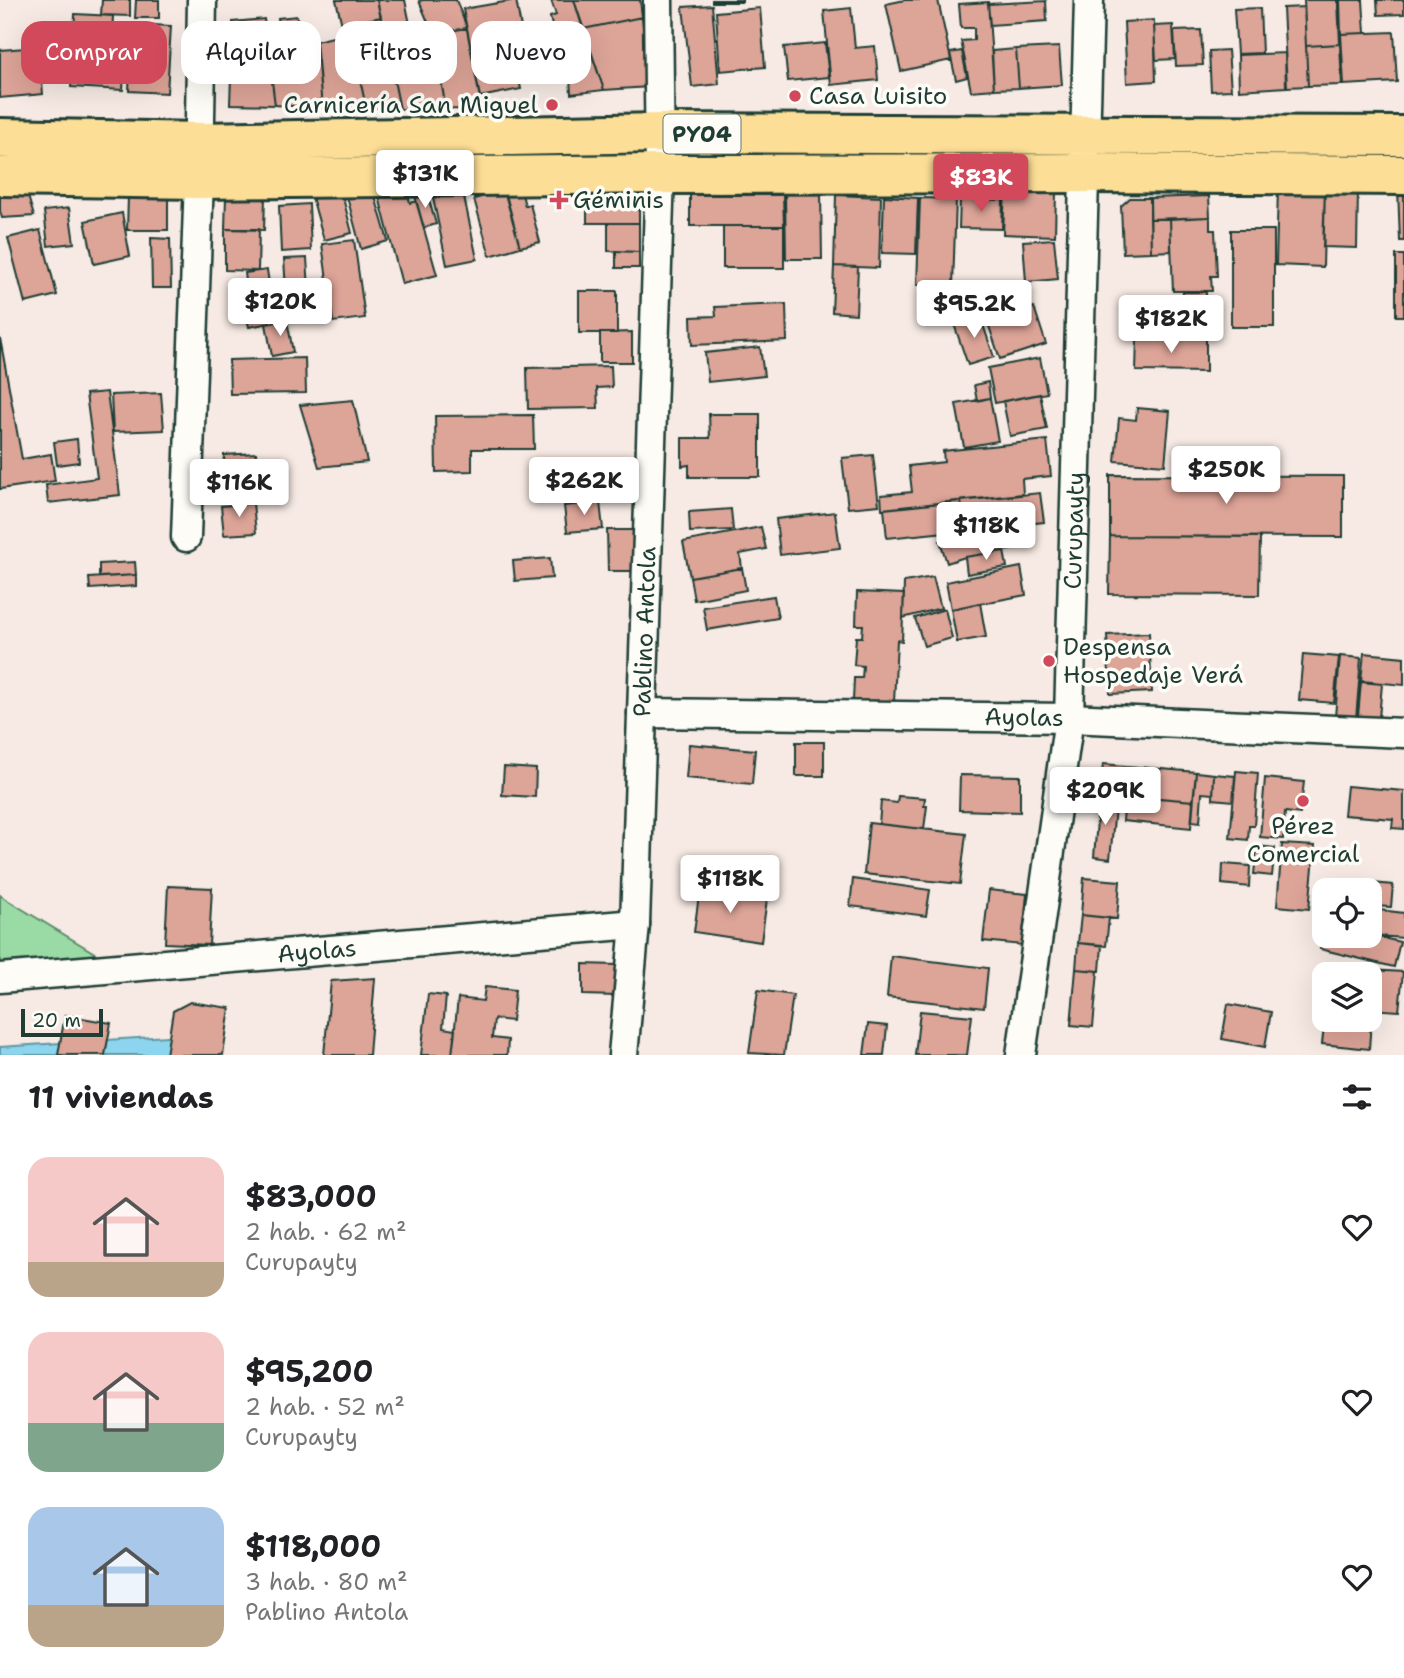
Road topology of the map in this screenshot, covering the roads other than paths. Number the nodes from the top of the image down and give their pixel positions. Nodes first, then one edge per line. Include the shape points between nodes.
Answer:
1 (202, 0) edge
2 (658, 0) edge
3 (1089, 0) edge
4 (660, 134) junction
5 (1087, 134) junction
6 (1404, 136) edge
7 (0, 138) edge
8 (200, 142) junction
9 (1086, 173) junction
10 (660, 174) junction
11 (1404, 175) edge
12 (0, 176) edge
13 (199, 179) junction
14 (186, 537) dead end
15 (642, 713) junction
16 (1069, 718) junction
17 (1404, 733) edge
18 (635, 924) junction
19 (0, 978) edge
20 (623, 1055) edge
21 (1021, 1055) edge

1 - 8 street
2 - 4 street, Pablino Antola
3 - 5 street, Curupayty
4 - 5 main road, PY04
4 - 8 main road, PY04
4 - 10 street, Pablino Antola
5 - 6 main road, PY04
5 - 9 street, Curupayty
7 - 8 main road, PY04
8 - 13 street
9 - 10 main road, PY04
9 - 11 main road, PY04
9 - 16 street, Curupayty
10 - 13 main road, PY04
10 - 15 street, Pablino Antola
12 - 13 main road, PY04
13 - 14 street
15 - 16 street, Ayolas
15 - 18 street, Pablino Antola
16 - 17 street, Ayolas
16 - 21 street, Curupayty
18 - 19 street, Ayolas
18 - 20 street, Pablino Antola

